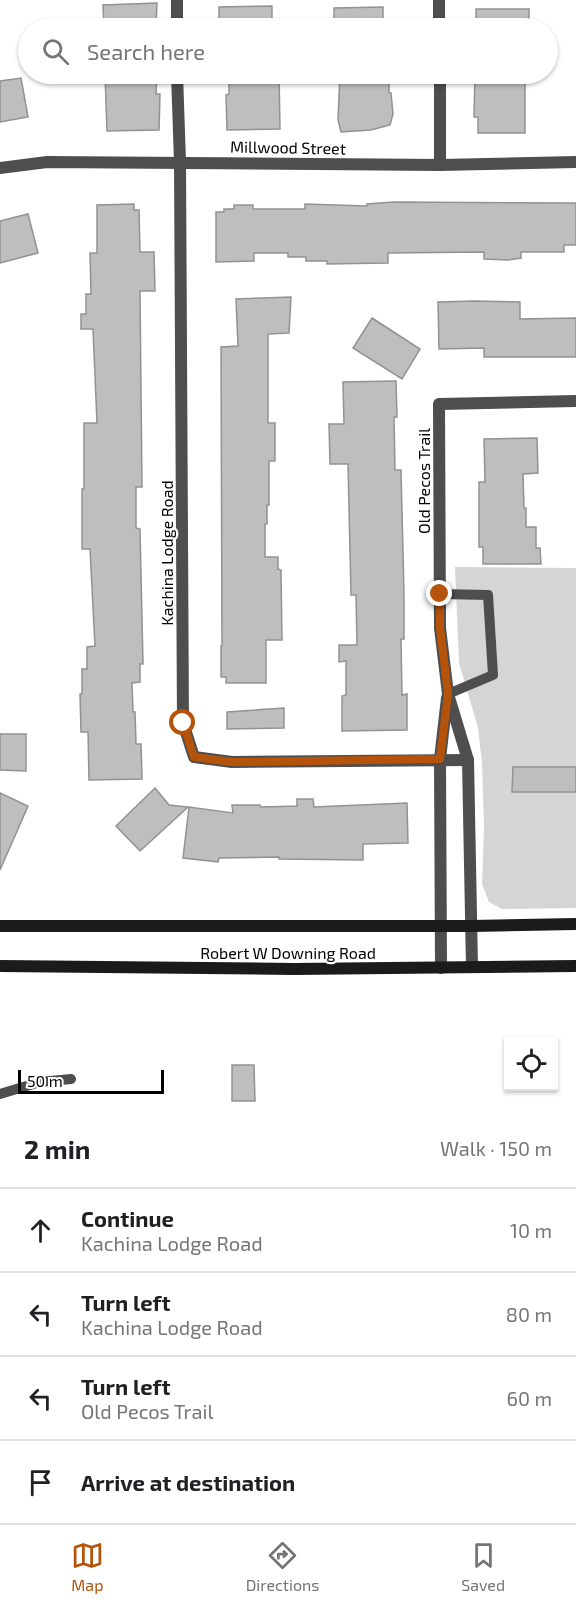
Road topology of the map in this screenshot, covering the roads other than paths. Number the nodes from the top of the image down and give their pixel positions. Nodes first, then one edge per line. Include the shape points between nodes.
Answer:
1 (177, 0) edge
2 (439, 0) edge
3 (177, 18) edge
4 (440, 18) edge
5 (177, 84) edge
6 (440, 84) edge
7 (180, 162) junction
8 (576, 162) edge
9 (440, 165) junction
10 (0, 168) edge
11 (576, 401) edge
12 (440, 594) junction
13 (448, 694) junction
14 (440, 759) junction
15 (468, 760) junction
16 (576, 924) edge
17 (0, 926) edge
18 (440, 926) junction
19 (472, 926) junction
20 (0, 966) edge
21 (576, 966) edge
22 (472, 967) junction
23 (441, 968) junction
24 (71, 1079) dead end
25 (0, 1094) edge

1 - 3 street
2 - 4 street
5 - 7 street, Kachina Lodge Road
6 - 9 street
7 - 9 street, Millwood Street
7 - 10 street, Millwood Street via 47,162
7 - 14 street, Kachina Lodge Road via 183,723 194,757 232,762
8 - 9 street, Millwood Street
11 - 12 street, Old Pecos Trail via 439,404
12 - 13 street, Old Pecos Trail
12 - 13 lane via 488,595 493,675
13 - 14 street, Old Pecos Trail
13 - 15 street, Old Pecos Trail
14 - 15 street, Kachina Lodge Road
14 - 18 street, Old Pecos Trail
15 - 19 street, Old Pecos Trail
16 - 19 main road, Robert W Downing Road
17 - 18 main road, Robert W Downing Road
18 - 19 main road, Robert W Downing Road
18 - 23 street, Old Pecos Trail
19 - 22 street, Old Pecos Trail
20 - 23 main road, Robert W Downing Road
21 - 22 main road, Robert W Downing Road
22 - 23 main road, Robert W Downing Road
24 - 25 lane via 40,1082

